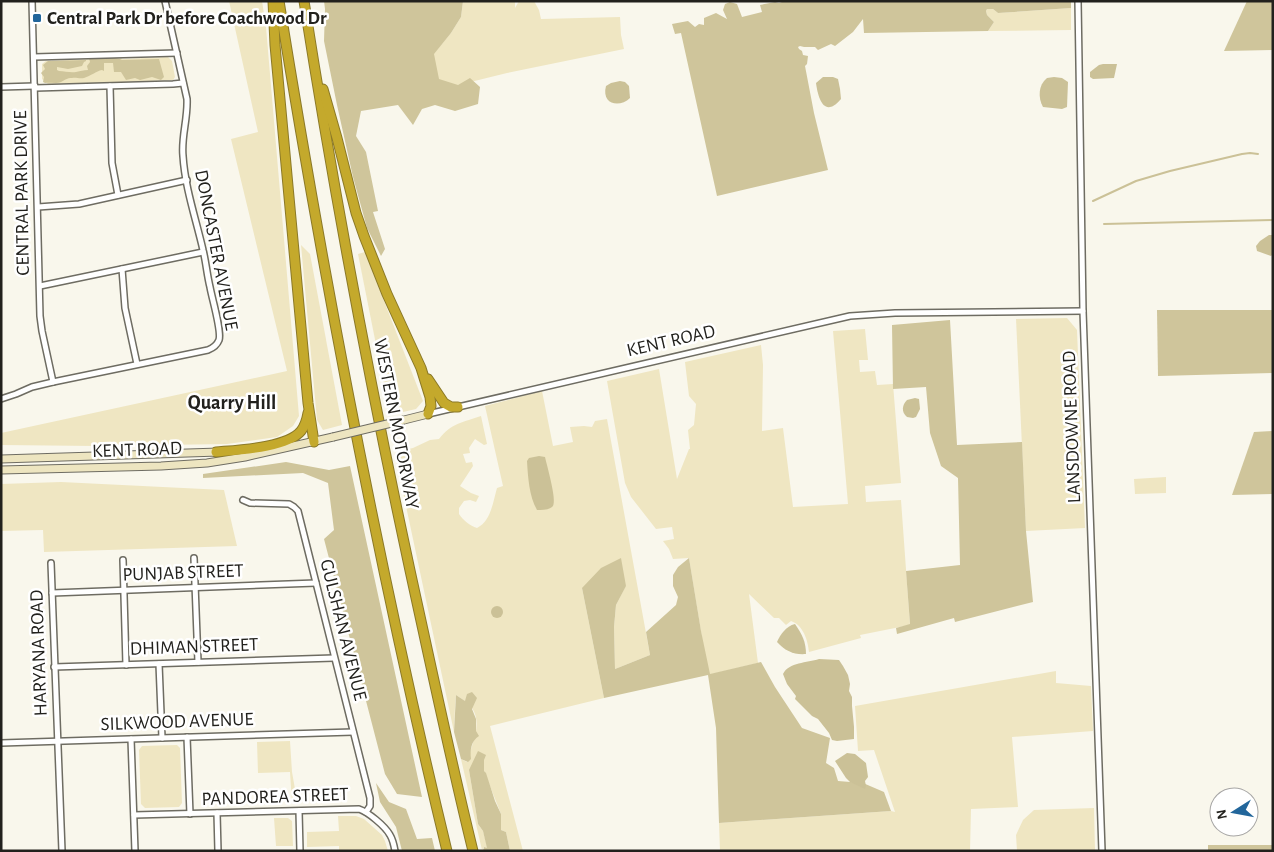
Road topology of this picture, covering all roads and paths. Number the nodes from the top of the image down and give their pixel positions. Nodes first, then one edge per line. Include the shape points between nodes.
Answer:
1 (32, 1) edge
2 (165, 1) edge
3 (273, 1) edge
4 (279, 1) edge
5 (304, 1) edge
6 (1078, 1) edge
7 (311, 48) junction
8 (177, 53) junction
9 (34, 57) junction
10 (183, 83) junction
11 (110, 86) junction
12 (1, 87) edge
13 (35, 87) junction
14 (187, 180) junction
15 (118, 195) junction
16 (38, 206) junction
17 (203, 252) junction
18 (122, 268) junction
19 (40, 286) junction
20 (1083, 311) junction
21 (137, 364) junction
22 (421, 368) junction
23 (53, 382) junction
24 (1, 399) edge
25 (308, 403) junction
26 (458, 407) junction
27 (428, 414) junction
28 (314, 442) junction
29 (272, 451) junction
30 (216, 452) junction
31 (1, 459) edge
32 (1, 470) edge
33 (243, 500) dead end
34 (194, 558) dead end
35 (123, 560) dead end
36 (50, 563) dead end
37 (316, 583) junction
38 (195, 587) junction
39 (124, 590) junction
40 (52, 593) junction
41 (334, 658) junction
42 (198, 662) junction
43 (126, 664) junction
44 (159, 664) junction
45 (54, 667) junction
46 (353, 732) junction
47 (187, 737) junction
48 (162, 738) junction
49 (131, 739) junction
50 (57, 741) junction
51 (1, 743) edge
52 (299, 811) junction
53 (366, 812) junction
54 (217, 813) junction
55 (190, 814) junction
56 (134, 815) junction
57 (62, 851) edge
58 (135, 851) edge
59 (218, 851) edge
60 (300, 851) edge
61 (395, 851) edge
62 (448, 851) edge
63 (473, 851) edge
64 (1102, 851) edge

1 - 9 street, CENTRAL PARK DRIVE
2 - 8 street, DONCASTER AVENUE
3 - 25 highway
4 - 62 highway via 301,140 354,422
5 - 7 highway, WESTERN MOTORWAY
6 - 20 street, LANSDOWNE ROAD
7 - 22 highway via 364,236
7 - 63 highway, WESTERN MOTORWAY via 389,475
8 - 9 street
8 - 10 street, DONCASTER AVENUE
9 - 13 street, CENTRAL PARK DRIVE
10 - 11 street
10 - 14 street, DONCASTER AVENUE via 187,106 183,150
11 - 13 street
11 - 15 street via 112,163
12 - 13 street
13 - 16 street, CENTRAL PARK DRIVE
14 - 15 street
14 - 17 street, DONCASTER AVENUE
15 - 16 street via 73,205
16 - 19 street, CENTRAL PARK DRIVE
17 - 18 street
17 - 21 street, DONCASTER AVENUE via 220,331 218,343 208,350
18 - 19 street
18 - 21 street via 125,308
19 - 23 street, CENTRAL PARK DRIVE via 41,326
20 - 26 street, KENT ROAD via 850,316
20 - 64 street, LANSDOWNE ROAD
21 - 23 street, DONCASTER AVENUE
22 - 26 highway via 444,403
22 - 27 highway via 431,402
23 - 24 street, DONCASTER AVENUE
25 - 28 highway
25 - 30 highway via 305,425 292,437 274,445
26 - 27 street, KENT ROAD
27 - 28 main road, KENT ROAD, bridge
28 - 29 main road, KENT ROAD
29 - 30 main road, KENT ROAD
29 - 32 main road, KENT ROAD via 236,459 185,464
30 - 31 main road, KENT ROAD
33 - 37 street, GULSHAN AVENUE via 289,504 297,509
34 - 38 street
35 - 39 street
36 - 40 street, HARYANA ROAD
37 - 38 street, PUNJAB STREET
37 - 41 street, GULSHAN AVENUE
38 - 39 street, PUNJAB STREET
38 - 42 street
39 - 40 street, PUNJAB STREET
39 - 43 street
40 - 45 street, HARYANA ROAD
41 - 42 street, DHIMAN STREET
41 - 46 street, GULSHAN AVENUE
42 - 44 street, DHIMAN STREET
43 - 44 street, DHIMAN STREET
43 - 45 street, DHIMAN STREET
44 - 48 street
45 - 50 street, HARYANA ROAD
46 - 47 street, SILKWOOD AVENUE
46 - 53 street, GULSHAN AVENUE via 370,798
47 - 48 street, SILKWOOD AVENUE
47 - 55 street
48 - 49 street, SILKWOOD AVENUE
49 - 50 street, SILKWOOD AVENUE
49 - 56 street
50 - 51 street, SILKWOOD AVENUE
50 - 57 street, HARYANA ROAD
52 - 53 street, PANDOREA STREET via 355,809
52 - 54 street, PANDOREA STREET
52 - 60 street
53 - 61 street, PANDOREA STREET via 389,833
54 - 55 street, PANDOREA STREET
54 - 59 street
55 - 56 street, PANDOREA STREET
56 - 58 street

